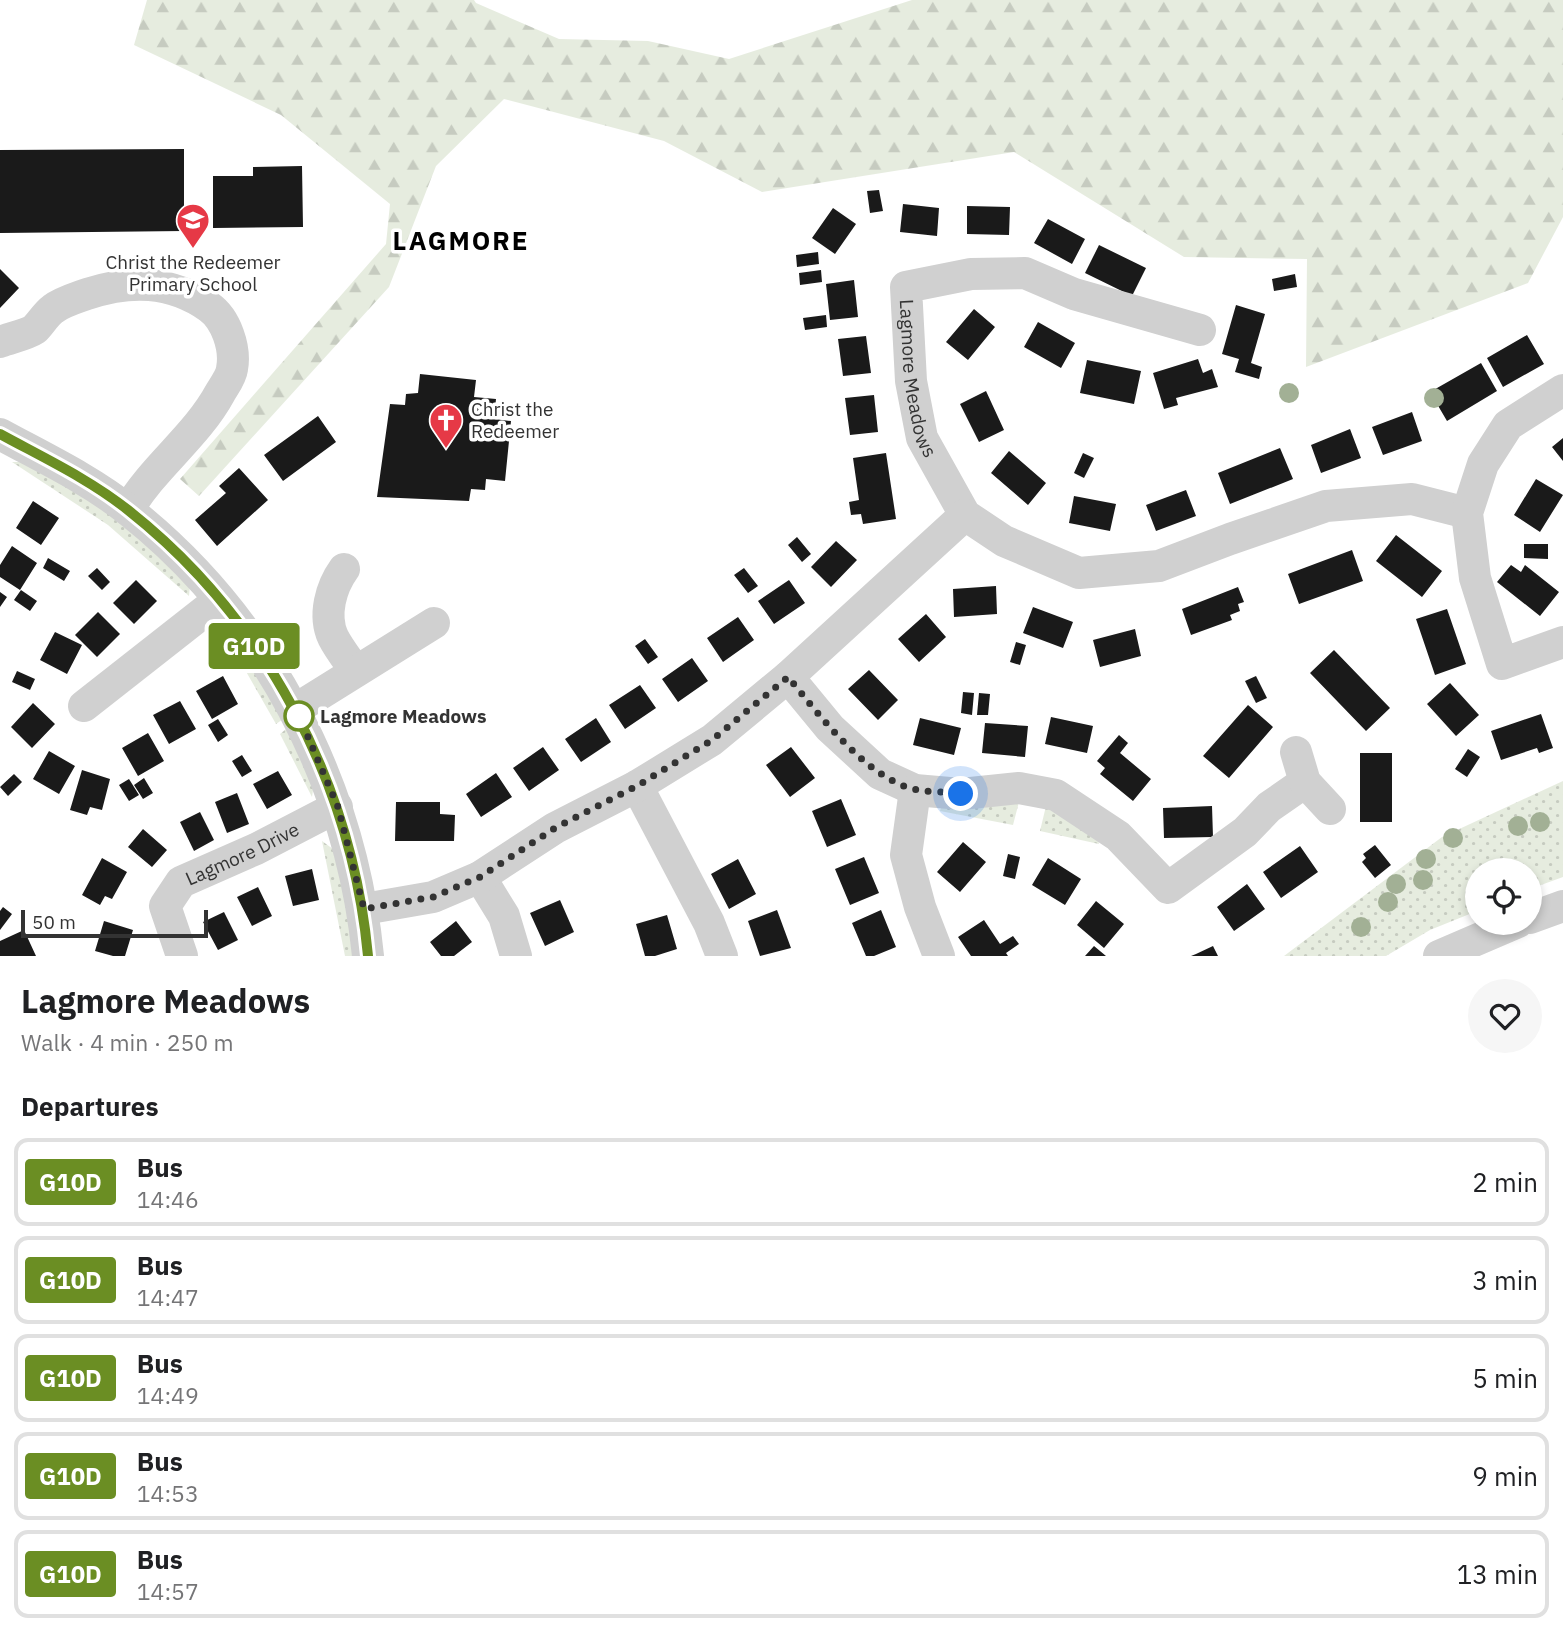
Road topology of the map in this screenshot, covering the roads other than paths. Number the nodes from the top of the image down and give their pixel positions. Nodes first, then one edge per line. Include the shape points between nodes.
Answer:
1 (1200, 330) dead end
2 (0, 342) edge
3 (1563, 390) edge
4 (0, 434) edge
5 (128, 510) junction
6 (1467, 513) junction
7 (965, 515) junction
8 (344, 569) dead end
9 (219, 600) junction
10 (434, 623) dead end
11 (1563, 642) edge
12 (355, 670) junction
13 (788, 677) junction
14 (84, 706) dead end
15 (296, 709) junction
16 (637, 786) junction
17 (915, 790) junction
18 (338, 807) junction
19 (1330, 809) dead end
20 (480, 877) junction
21 (1563, 906) edge
22 (364, 909) junction
23 (1542, 914) edge
24 (1488, 935) edge
25 (182, 956) edge
26 (368, 956) edge
27 (516, 956) edge
28 (722, 956) edge
29 (939, 956) edge
30 (1439, 956) edge

1 - 7 street, Lagmore Meadows via 1074,294 1025,273 971,274 906,287 911,381 922,438
2 - 5 street via 33,330 53,309 78,297 132,284 173,290 198,299 217,313 231,346 232,369 200,423
3 - 6 street via 1508,425 1483,464
4 - 5 street
5 - 9 street via 187,563
6 - 7 street, Lagmore Meadows via 1412,499 1326,506 1159,566 1079,573 1004,541
6 - 11 street via 1475,578 1502,664
7 - 13 street
8 - 12 street via 333,584 329,610 333,636
9 - 14 street
9 - 15 street
10 - 12 street
12 - 15 street
13 - 16 street via 712,740
13 - 17 street via 830,728 880,774
15 - 18 street
16 - 20 street via 555,828
16 - 28 street
17 - 19 street via 961,794 1019,788 1056,795 1118,836 1168,888 1245,832 1300,767
17 - 29 street via 906,855
18 - 22 street
18 - 25 street, Lagmore Drive via 181,882 165,906
20 - 22 street via 433,897
20 - 27 street via 504,916
21 - 23 street
22 - 26 street
24 - 30 street

